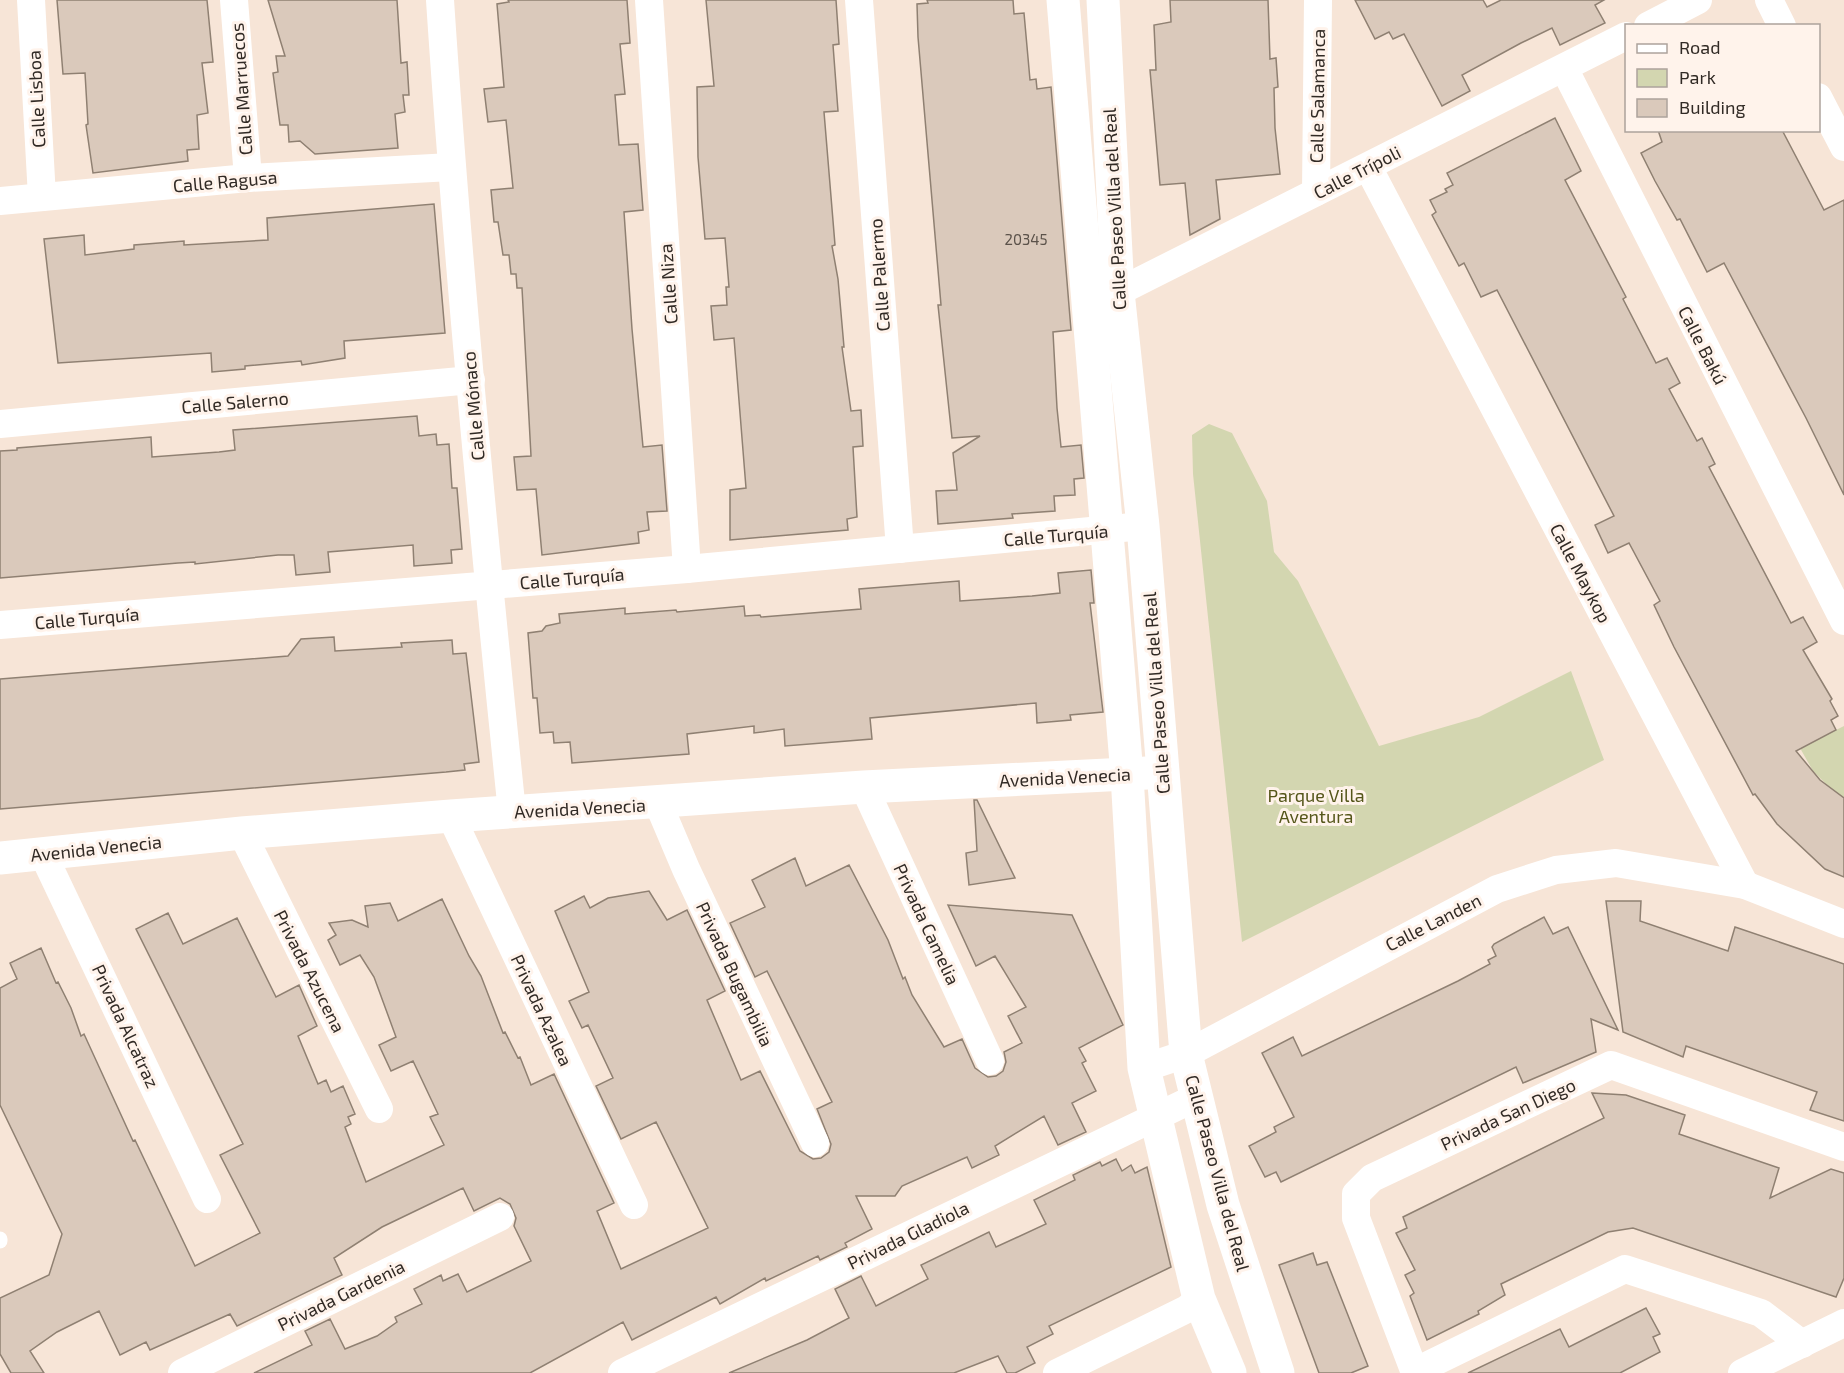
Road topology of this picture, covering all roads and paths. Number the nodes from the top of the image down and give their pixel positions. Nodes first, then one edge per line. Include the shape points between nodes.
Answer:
1 (31, 0) edge
2 (234, 0) edge
3 (440, 0) edge
4 (649, 0) edge
5 (859, 0) edge
6 (1063, 0) edge
7 (1102, 0) edge
8 (1318, 0) edge
9 (1698, 0) edge
10 (1769, 0) edge
11 (1652, 24) edge
12 (1781, 24) edge
13 (1625, 37) edge
14 (1564, 68) junction
15 (1820, 101) edge
16 (1844, 147) edge
17 (1368, 166) junction
18 (452, 167) junction
19 (248, 178) junction
20 (1316, 192) junction
21 (42, 198) junction
22 (0, 201) edge
23 (1118, 292) junction
24 (1087, 308) junction
25 (471, 380) junction
26 (0, 424) edge
27 (1143, 526) junction
28 (1106, 530) junction
29 (900, 549) junction
30 (687, 568) junction
31 (489, 586) junction
32 (1844, 621) edge
33 (0, 625) edge
34 (1161, 771) junction
35 (1127, 775) junction
36 (864, 787) junction
37 (658, 803) junction
38 (512, 812) junction
39 (451, 816) junction
40 (242, 833) junction
41 (43, 854) junction
42 (0, 858) edge
43 (1745, 885) junction
44 (1844, 924) edge
45 (1186, 1054) junction
46 (990, 1061) dead end
47 (1144, 1068) junction
48 (1195, 1098) junction
49 (379, 1108) dead end
50 (1156, 1115) junction
51 (815, 1143) dead end
52 (1844, 1148) edge
53 (207, 1199) dead end
54 (634, 1205) dead end
55 (500, 1217) dead end
56 (1198, 1299) junction
57 (1844, 1323) edge
58 (1802, 1344) junction
59 (182, 1373) edge
60 (622, 1373) edge
61 (1057, 1373) edge
62 (1230, 1373) edge
63 (1278, 1373) edge
64 (1415, 1373) edge
65 (1742, 1373) edge

1 - 21 street, Calle Lisboa
2 - 19 street, Calle Marruecos
3 - 18 street, Calle Mónaco
4 - 30 street, Calle Niza
5 - 29 street, Calle Palermo
6 - 24 street, Calle Paseo Villa del Real
7 - 23 street, Calle Paseo Villa del Real
8 - 20 street, Calle Salamanca
9 - 11 street
10 - 12 street
13 - 14 street, Calle Trípoli
14 - 17 street, Calle Trípoli
14 - 32 street, Calle Bakú
15 - 16 street
17 - 20 street, Calle Trípoli
17 - 43 street, Calle Maykop
18 - 19 street, Calle Ragusa
18 - 25 street, Calle Mónaco
19 - 21 street, Calle Ragusa
20 - 23 street, Calle Trípoli
21 - 22 street, Calle Ragusa
23 - 24 street, Calle Trípoli
23 - 27 street, Calle Paseo Villa del Real
24 - 28 street, Calle Paseo Villa del Real
25 - 26 street, Calle Salerno
25 - 31 street, Calle Mónaco
27 - 28 street, Calle Turquía
27 - 34 street, Calle Paseo Villa del Real
28 - 29 street, Calle Turquía
28 - 35 street, Calle Paseo Villa del Real
29 - 30 street, Calle Turquía
30 - 31 street, Calle Turquía
31 - 33 street, Calle Turquía
31 - 38 street, Calle Mónaco
34 - 35 street, Avenida Venecia
34 - 45 street, Calle Paseo Villa del Real
35 - 36 street, Avenida Venecia
35 - 47 street, Calle Paseo Villa del Real
36 - 37 street, Avenida Venecia
36 - 46 street, Privada Camelia
37 - 38 street, Avenida Venecia
37 - 51 street, Privada Bugambilia
38 - 39 street, Avenida Venecia
39 - 40 street, Avenida Venecia
39 - 54 street, Privada Azalea
40 - 41 street, Avenida Venecia
40 - 49 street, Privada Azucena
41 - 42 street, Avenida Venecia
41 - 53 street, Privada Alcatraz
43 - 44 street
43 - 45 street, Calle Landen via 1616,863 1556,870 1497,889
45 - 47 street, Calle Landen
45 - 48 street, Calle Paseo Villa del Real
47 - 50 street, Calle Paseo Villa del Real
48 - 50 street, Privada Gladiola
48 - 63 street, Calle Paseo Villa del Real via 1223,1205
50 - 56 street, Calle Paseo Villa del Real
50 - 60 street, Privada Gladiola
52 - 64 street, Privada San Diego via 1611,1065 1372,1178 1356,1194 1356,1218
55 - 59 street, Privada Gardenia
56 - 61 street via 1186,1309
56 - 62 street, Calle Paseo Villa del Real
57 - 58 street
58 - 64 street, Privada San Diego via 1761,1313 1625,1269
58 - 65 street

